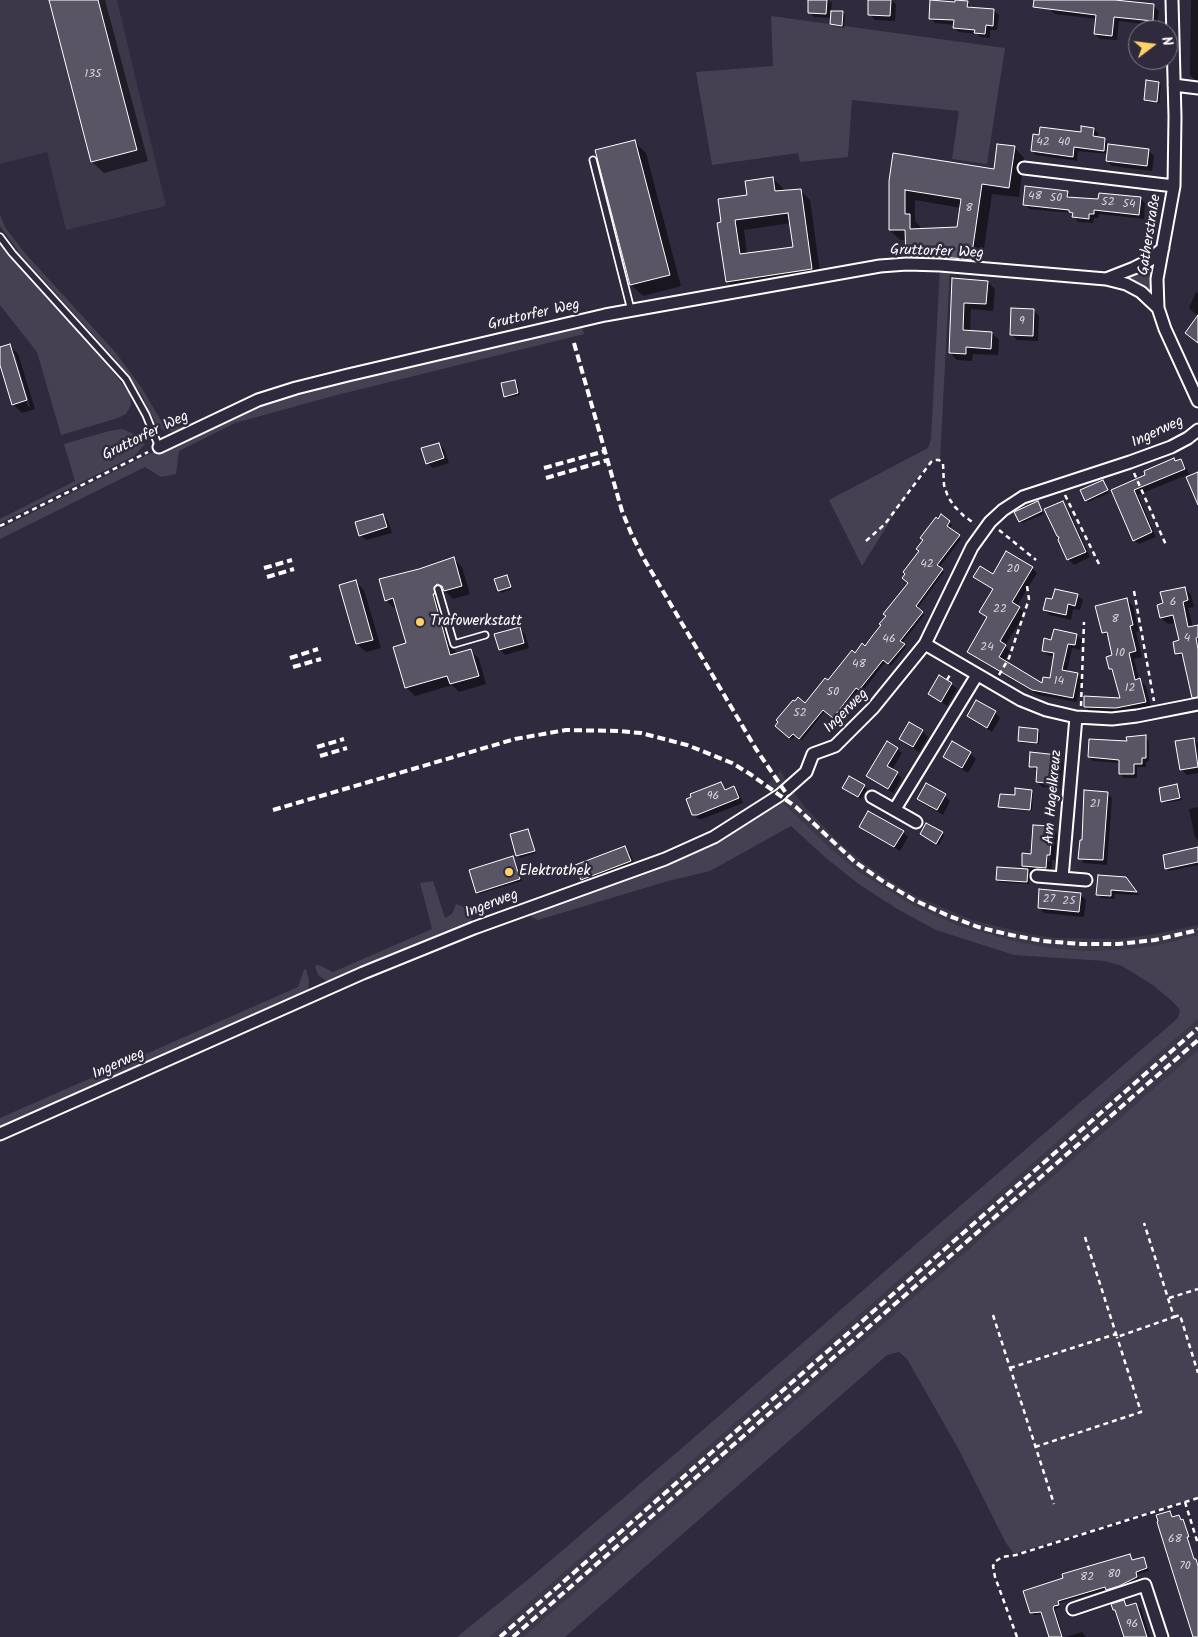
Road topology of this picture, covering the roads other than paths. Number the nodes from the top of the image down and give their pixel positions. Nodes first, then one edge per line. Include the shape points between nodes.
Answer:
1 (1172, 0) edge
2 (1174, 85) junction
3 (1198, 88) edge
4 (593, 160) dead end
5 (1024, 168) dead end
6 (1174, 186) junction
7 (0, 236) edge
8 (1163, 248) junction
9 (1106, 279) junction
10 (1158, 308) junction
11 (631, 310) junction
12 (1198, 401) edge
13 (1198, 430) edge
14 (159, 447) joint
15 (438, 589) dead end
16 (484, 635) dead end
17 (925, 644) junction
18 (976, 675) junction
19 (1198, 704) edge
20 (1078, 717) junction
21 (872, 797) dead end
22 (895, 809) junction
23 (916, 822) dead end
24 (1037, 876) dead end
25 (1062, 878) junction
26 (1086, 880) dead end
27 (0, 1134) edge
28 (1073, 1609) dead end
29 (1162, 1637) edge

1 - 2 street, Gatherstraße
2 - 3 street
2 - 6 street, Gatherstraße
4 - 11 lane
5 - 6 street, Gatherstraße
6 - 8 street, Gatherstraße
7 - 14 lane via 126,379
8 - 9 street, Gruttorfer Weg via 1150,260
8 - 10 street, Gatherstraße via 1157,279
9 - 10 street, Gruttorfer Weg via 1141,292
9 - 11 street, Gruttorfer Weg via 908,264 880,266
10 - 12 street, Gatherstraße
11 - 14 street, Gruttorfer Weg via 296,388 258,400
13 - 17 street, Ingerweg via 1171,447 1023,497 1003,510 972,547
15 - 16 lane via 454,644
17 - 18 street
17 - 27 street, Ingerweg via 873,708 835,746 813,754 806,772 780,795 714,837 664,860 474,928 363,974
18 - 20 street via 1021,700
18 - 22 street
19 - 20 street via 1112,719
20 - 25 street, Am Hagelkreuz
21 - 22 street
22 - 23 street
24 - 25 street
25 - 26 street
28 - 29 street via 1145,1586

